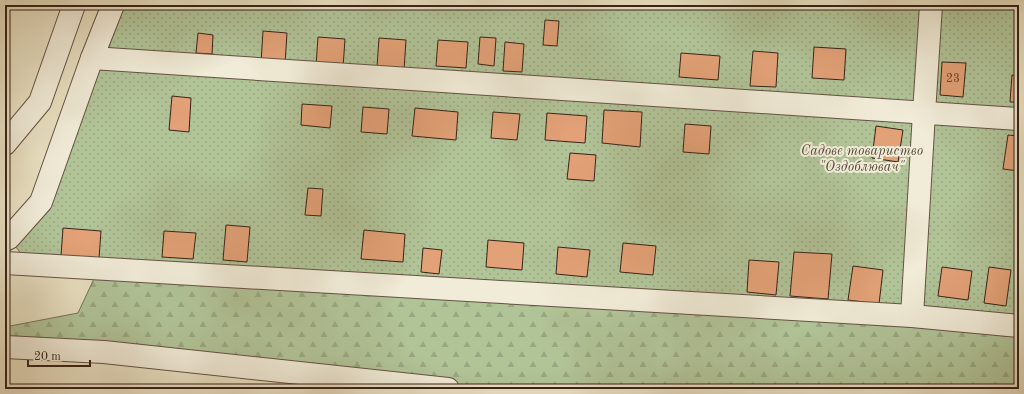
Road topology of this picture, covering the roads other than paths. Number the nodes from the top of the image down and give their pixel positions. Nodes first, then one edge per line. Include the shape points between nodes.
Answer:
1 (74, 5) edge
2 (113, 5) edge
3 (931, 5) edge
4 (92, 58) junction
5 (924, 113) junction
6 (1019, 119) edge
7 (5, 144) edge
8 (5, 240) edge
9 (5, 263) edge
10 (912, 316) junction
11 (1019, 326) edge
12 (5, 347) edge
13 (448, 389) edge

1 - 7 street via 40,102
2 - 4 street
3 - 5 street
4 - 5 street
4 - 8 street via 41,202
5 - 6 street
5 - 10 street
9 - 10 street
10 - 11 street
12 - 13 street via 104,352

